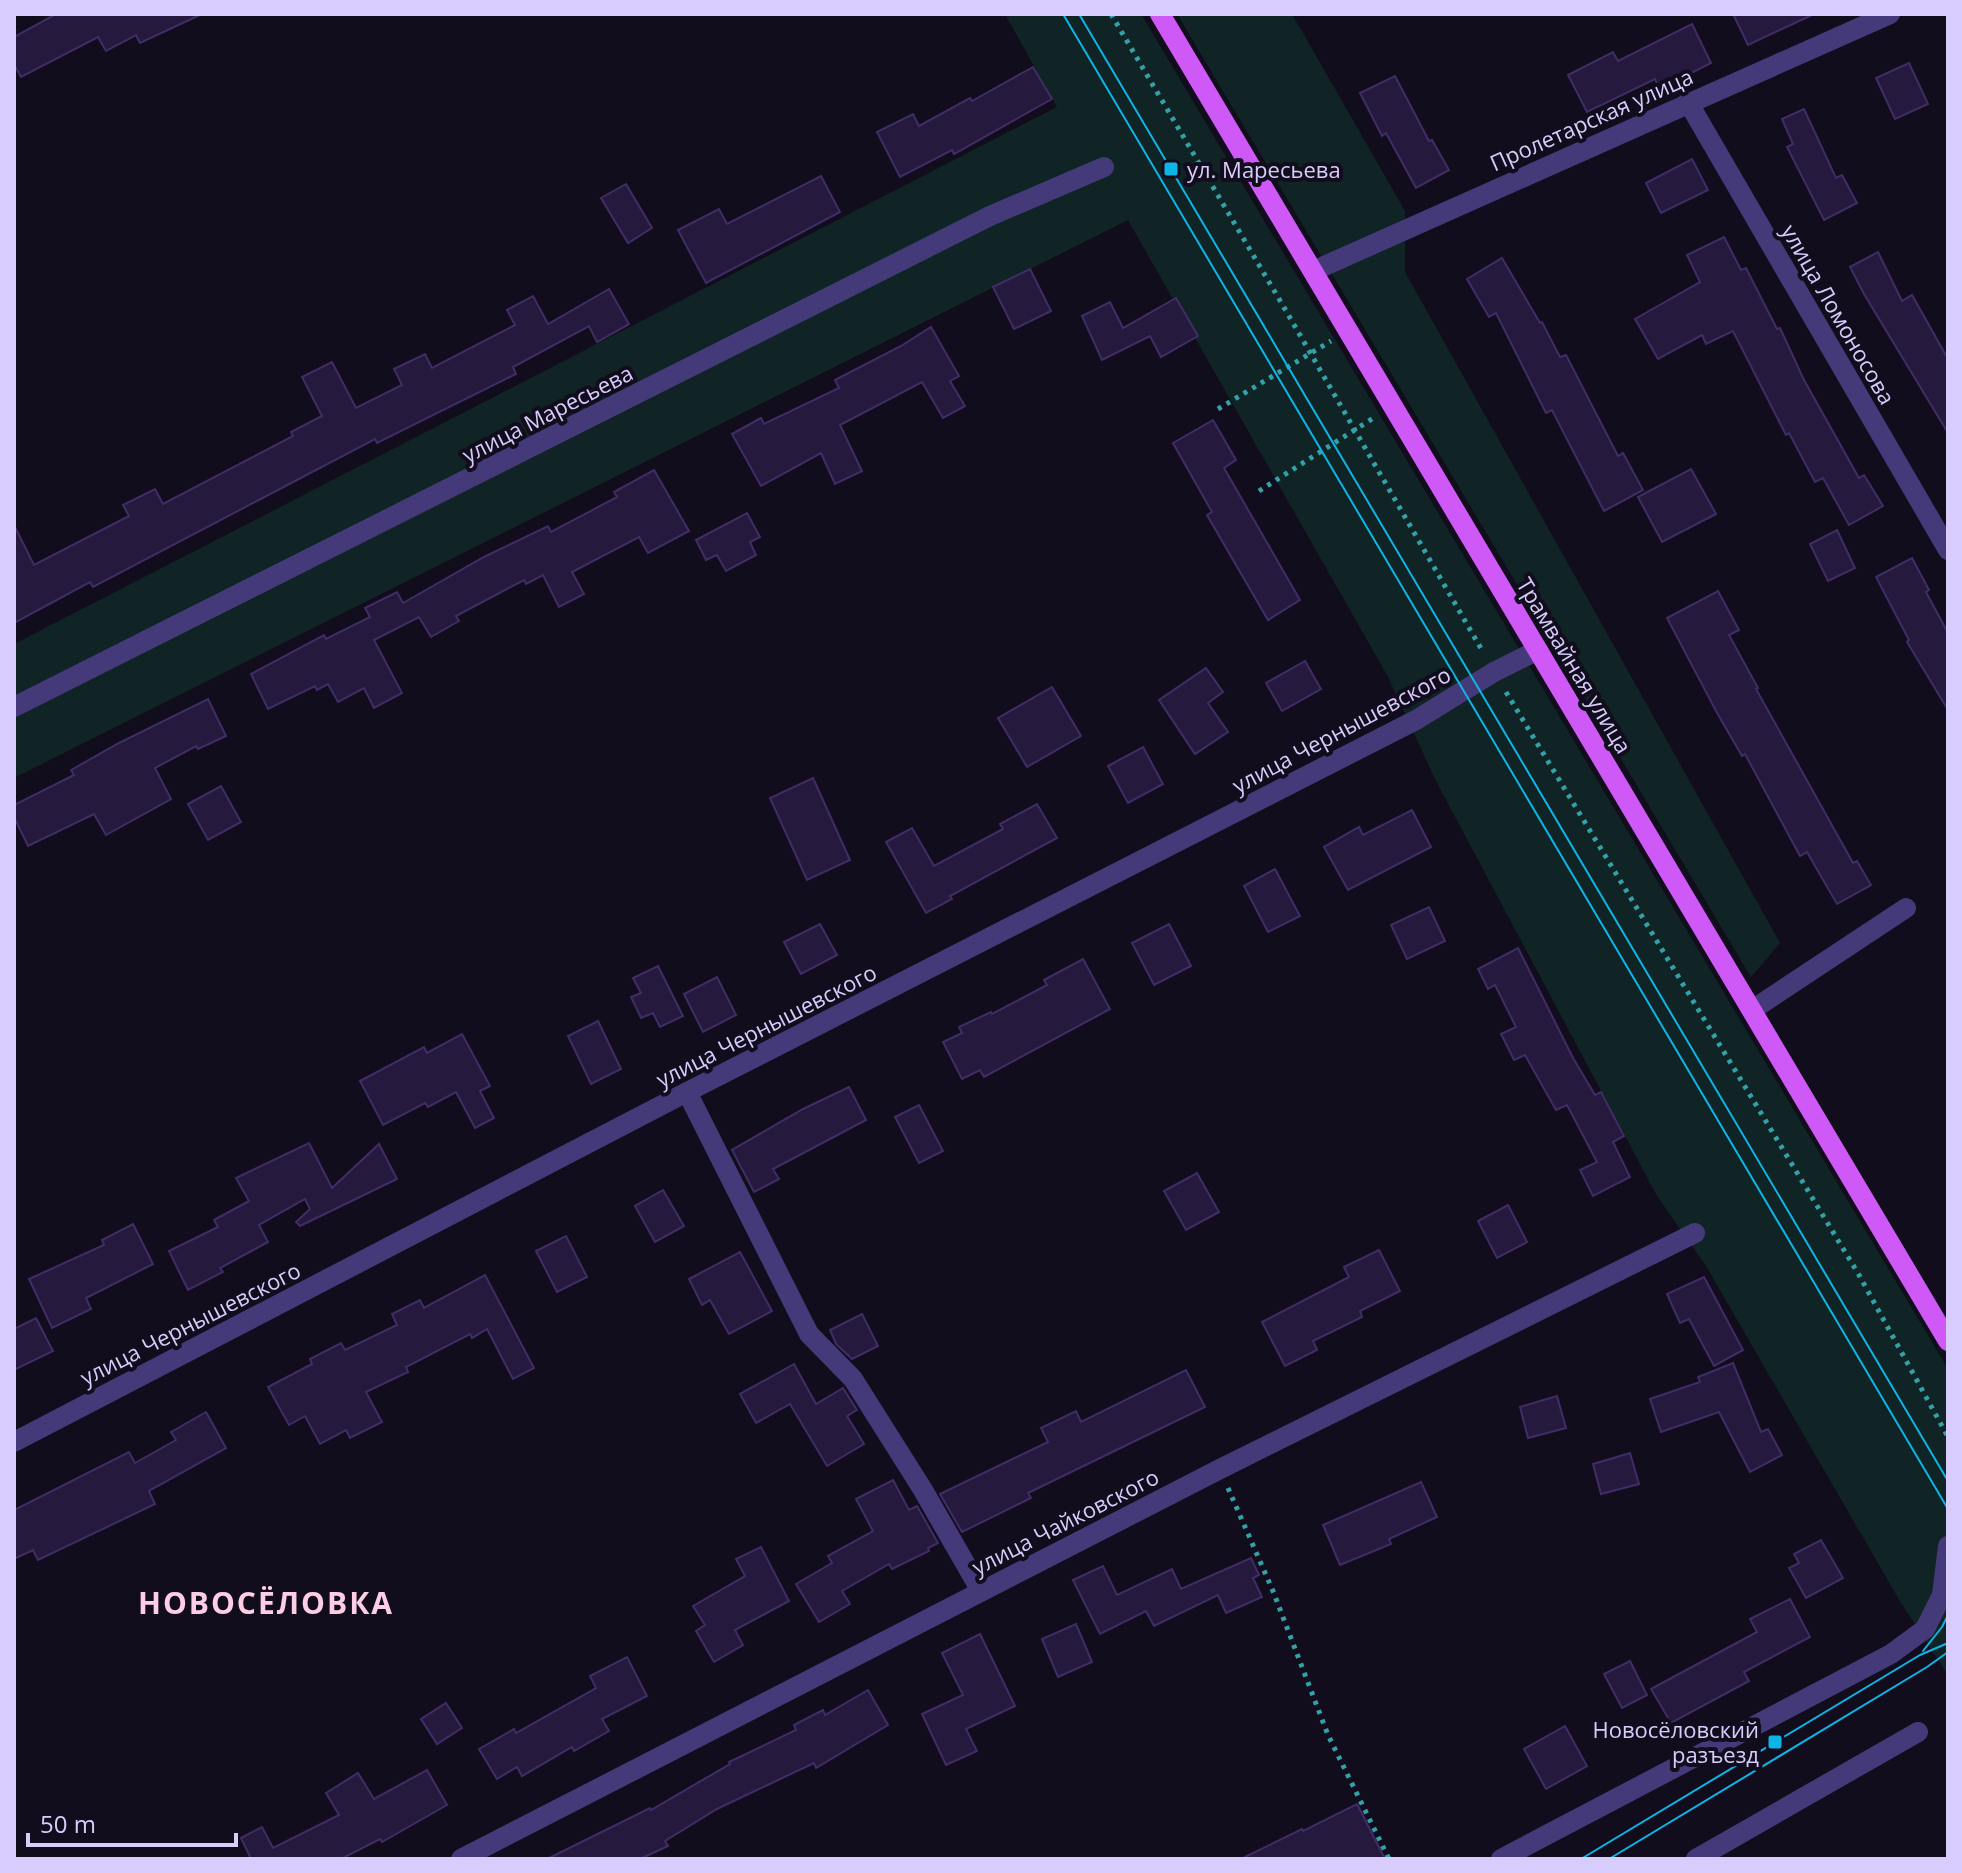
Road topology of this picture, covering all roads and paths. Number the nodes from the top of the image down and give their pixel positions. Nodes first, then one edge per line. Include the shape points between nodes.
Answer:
1 (1111, 14) edge
2 (1160, 14) edge
3 (1890, 14) edge
4 (1688, 102) junction
5 (1104, 167) dead end
6 (1313, 271) junction
7 (1349, 330) junction
8 (1311, 353) junction
9 (1393, 406) junction
10 (1218, 409) dead end
11 (1355, 430) junction
12 (1259, 491) dead end
13 (1948, 550) edge
14 (1538, 650) junction
15 (1494, 672) junction
16 (14, 707) edge
17 (1906, 908) dead end
18 (1752, 1010) junction
19 (687, 1092) junction
20 (1695, 1233) dead end
21 (1945, 1329) edge
22 (1948, 1437) edge
23 (14, 1442) edge
24 (1220, 1469) junction
25 (1948, 1546) edge
26 (981, 1591) junction
27 (1918, 1732) dead end
28 (461, 1859) edge
29 (1389, 1859) edge
30 (1501, 1859) edge
31 (1696, 1859) edge

1 - 8 path
2 - 6 main road, Трамвайная улица
3 - 4 street, Пролетарская улица
4 - 6 street, Пролетарская улица
4 - 13 street, улица Ломоносова
5 - 16 street, улица Маресьева via 990,216
6 - 7 main road, Трамвайная улица
7 - 8 path
7 - 9 main road, Трамвайная улица
8 - 10 path
8 - 11 path
9 - 11 path
9 - 14 main road, Трамвайная улица
11 - 12 path
11 - 15 path
14 - 15 street, улица Чернышевского
14 - 18 main road, Трамвайная улица
15 - 19 street, улица Чернышевского via 1416,720
15 - 22 path via 1859,1275
17 - 18 street
18 - 21 main road, Трамвайная улица
19 - 23 street, улица Чернышевского
19 - 26 street via 809,1334 853,1379
20 - 24 street, улица Чайковского
24 - 26 street, улица Чайковского
24 - 29 path via 1328,1735
25 - 30 street via 1942,1595 1925,1629 1891,1654
26 - 28 street, улица Чайковского
27 - 31 street

